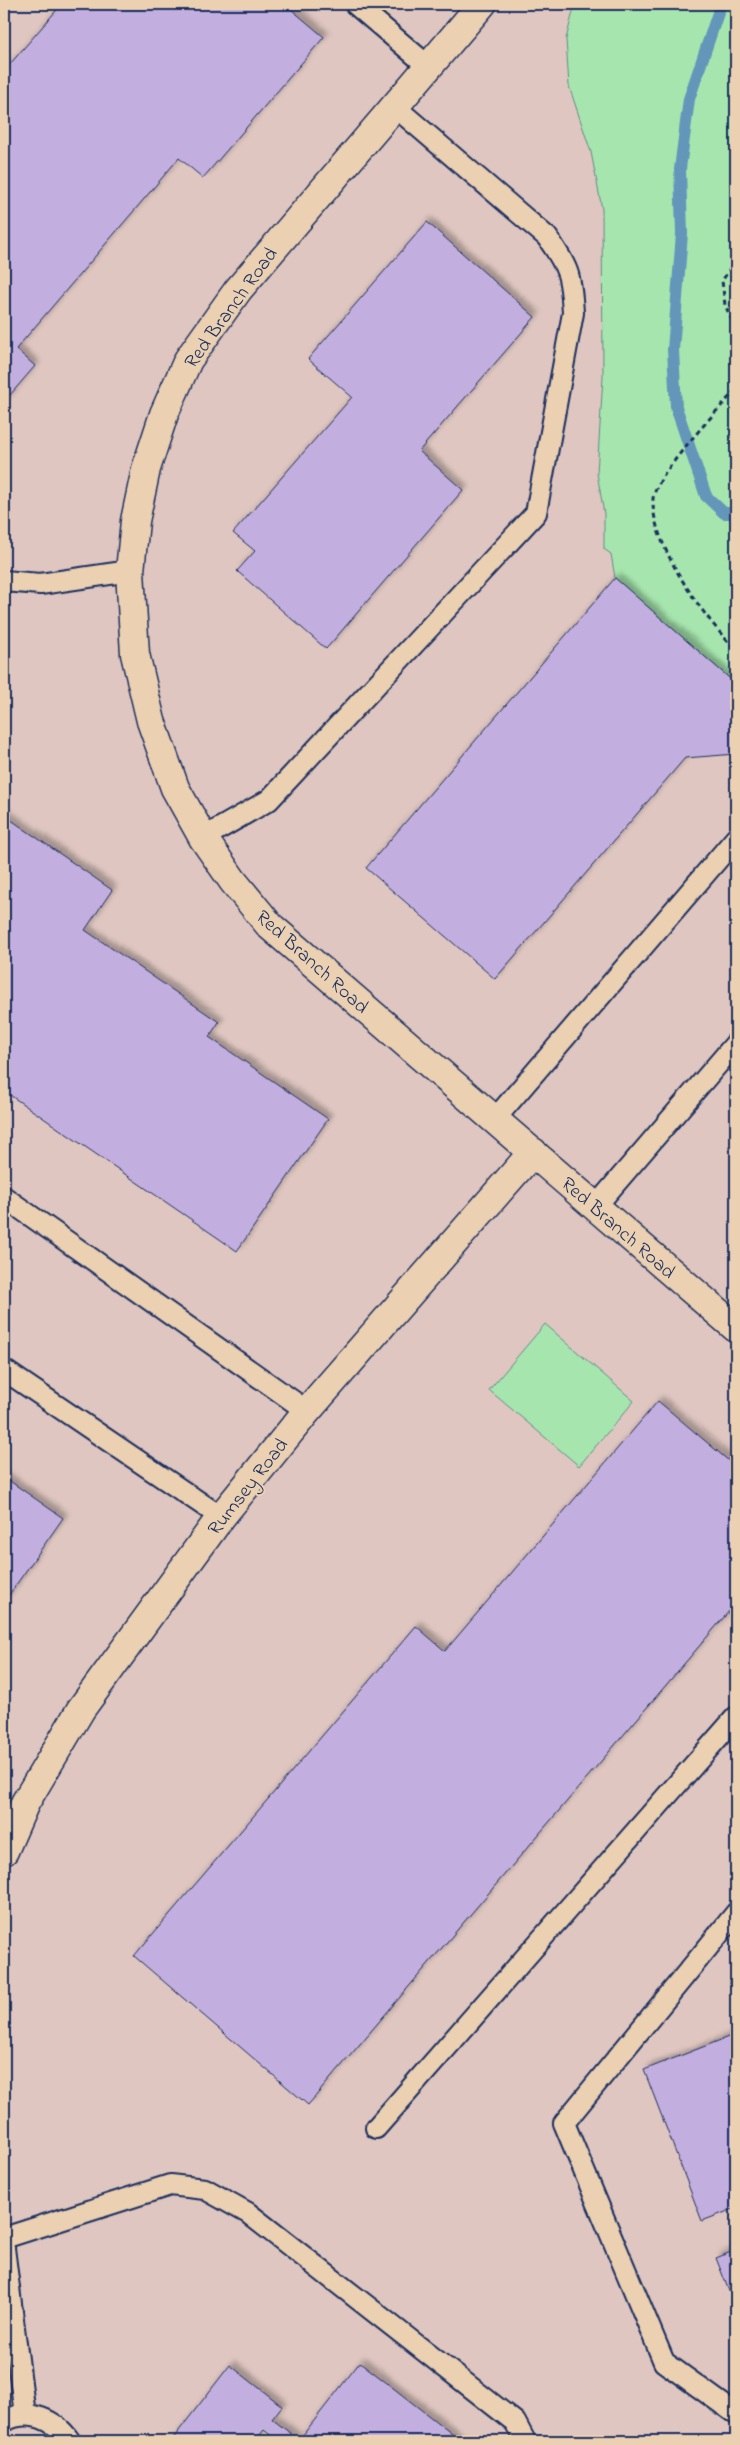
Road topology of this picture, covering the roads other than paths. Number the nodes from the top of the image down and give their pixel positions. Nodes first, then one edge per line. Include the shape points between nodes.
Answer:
1 (355, 4) edge
2 (482, 4) edge
3 (428, 66) junction
4 (394, 106) junction
5 (130, 571) junction
6 (4, 581) edge
7 (203, 838) junction
8 (736, 838) edge
9 (736, 1043) edge
10 (495, 1120) junction
11 (533, 1152) junction
12 (4, 1197) edge
13 (596, 1206) junction
14 (736, 1328) edge
15 (4, 1370) edge
16 (307, 1411) junction
17 (221, 1517) junction
18 (736, 1717) edge
19 (4, 1851) edge
20 (736, 1913) edge
21 (376, 2128) dead end
22 (4, 2238) edge
23 (4, 2248) edge
24 (736, 2414) edge
25 (24, 2415) junction
26 (4, 2421) edge
27 (70, 2441) edge
28 (525, 2441) edge

1 - 3 lane
2 - 3 street, Red Branch Road
3 - 4 street, Red Branch Road
4 - 5 street, Red Branch Road via 238,290 188,360 164,414 146,469 135,521
4 - 7 lane via 547,237 562,258 572,281 573,313 536,513 269,800
5 - 6 lane via 40,584
5 - 7 street, Red Branch Road via 135,654 151,721 175,788
7 - 10 street, Red Branch Road via 270,926
8 - 10 lane
9 - 13 lane
10 - 11 street, Red Branch Road
11 - 13 street, Red Branch Road
11 - 16 street, Rumsey Road
12 - 16 lane
13 - 14 street, Red Branch Road
15 - 17 lane
16 - 17 street, Rumsey Road
17 - 19 street, Rumsey Road via 81,1709 25,1803
18 - 21 lane
20 - 24 lane via 564,2123 664,2362
22 - 28 lane via 170,2186 206,2189 248,2213 515,2422
23 - 25 lane
25 - 26 lane
25 - 27 lane via 52,2422

